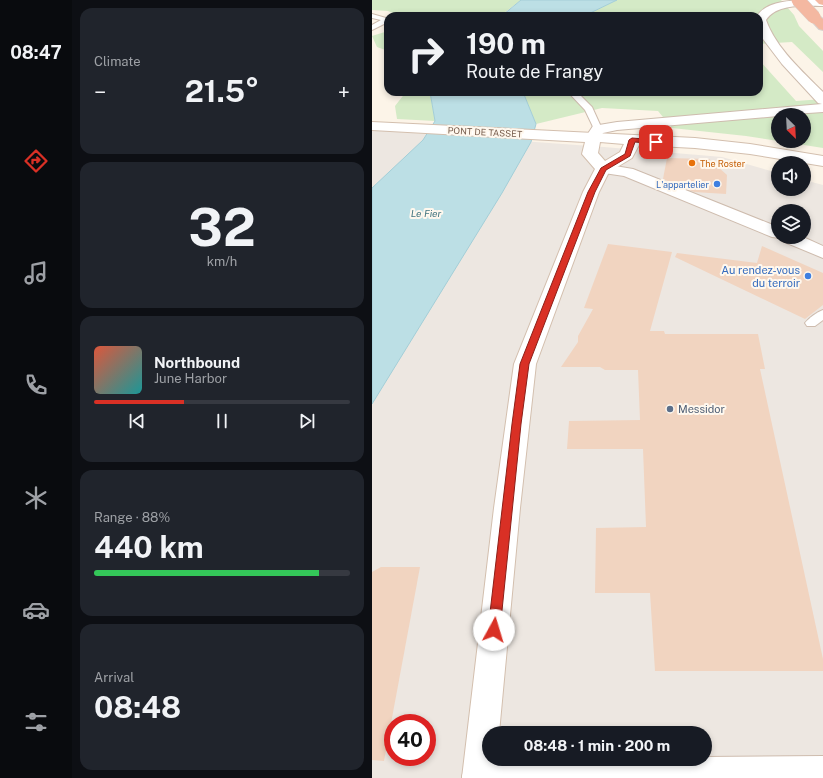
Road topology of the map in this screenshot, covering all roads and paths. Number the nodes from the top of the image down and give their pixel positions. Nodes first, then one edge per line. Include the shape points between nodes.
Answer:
1 (798, 0) edge
2 (822, 1) edge
3 (763, 15) edge
4 (372, 16) edge
5 (384, 19) edge
6 (384, 22) edge
7 (823, 26) edge
8 (372, 28) edge
9 (763, 31) edge
10 (576, 96) edge
11 (823, 100) edge
12 (823, 108) edge
13 (372, 120) edge
14 (372, 126) edge
15 (387, 126) junction
16 (595, 133) junction
17 (632, 140) junction
18 (656, 142) junction
19 (771, 161) edge
20 (823, 161) edge
21 (603, 169) junction
22 (811, 171) edge
23 (823, 174) edge
24 (771, 230) edge
25 (804, 244) edge
26 (823, 252) edge
27 (823, 314) edge
28 (811, 323) dead end
29 (823, 772) edge
30 (478, 777) edge

1 - 7 highway, bridge
2 - 3 street via 779,7
4 - 5 lane
6 - 8 lane
9 - 11 street via 790,66
10 - 16 lane via 589,109
12 - 16 street via 656,122
13 - 15 street
14 - 15 street
15 - 16 street, PONT DE TASSET via 559,136
16 - 17 street
16 - 21 street via 590,154
17 - 18 street
17 - 21 street via 628,155
18 - 19 street
18 - 20 street via 750,149
21 - 24 street via 627,172
21 - 30 street via 591,192 525,364
22 - 23 street
25 - 26 street
27 - 28 lane
29 - 30 street via 614,773

